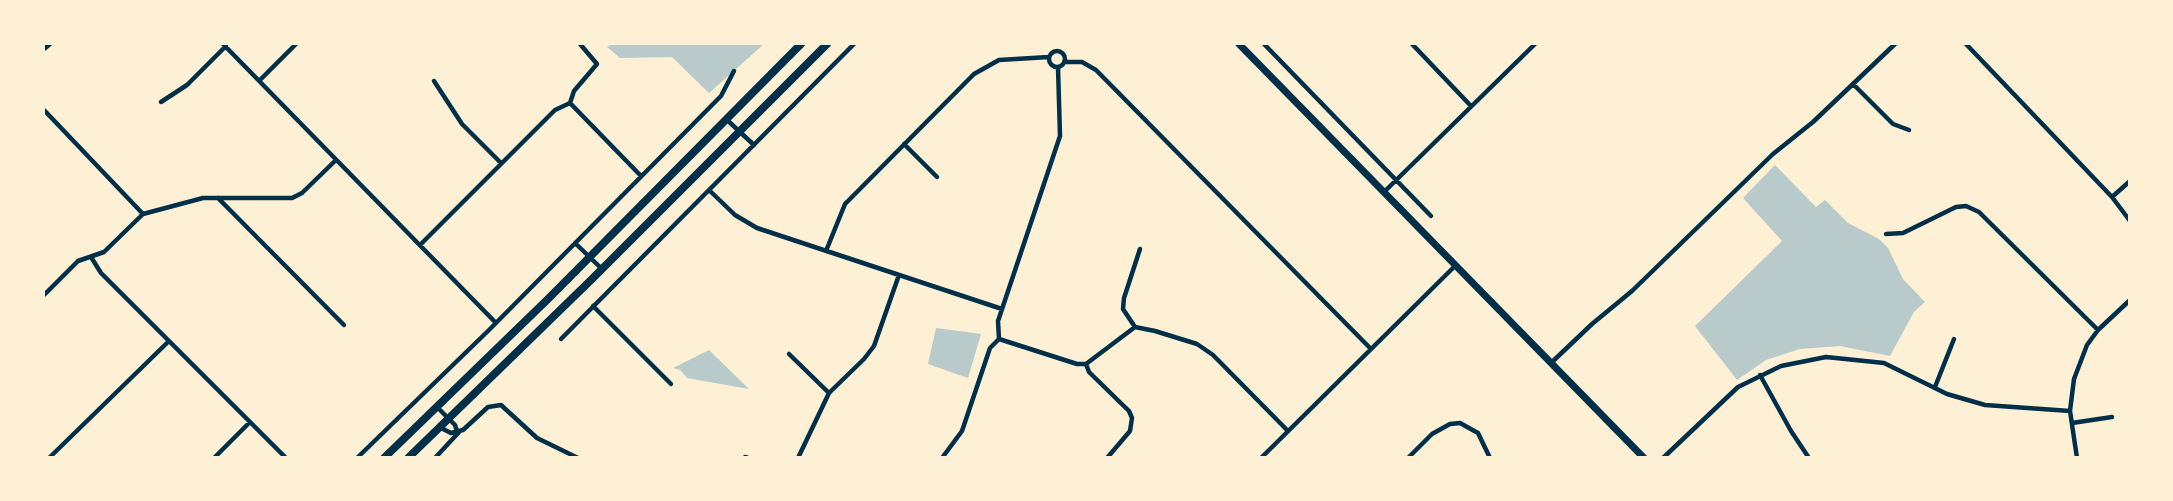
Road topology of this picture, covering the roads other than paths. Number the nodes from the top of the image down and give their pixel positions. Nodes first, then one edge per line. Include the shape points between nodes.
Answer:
1 (50, 44) edge
2 (296, 44) edge
3 (580, 44) edge
4 (801, 44) edge
5 (827, 44) edge
6 (855, 44) edge
7 (1239, 44) edge
8 (1263, 44) edge
9 (1412, 44) edge
10 (1536, 44) edge
11 (1895, 44) edge
12 (1966, 44) edge
13 (225, 45) edge
14 (1056, 45) dead end
15 (44, 49) edge
16 (1056, 52) junction
17 (1049, 57) junction
18 (1064, 62) junction
19 (1058, 67) junction
20 (734, 71) dead end
21 (260, 80) junction
22 (434, 81) dead end
23 (1853, 84) junction
24 (161, 102) dead end
25 (570, 103) junction
26 (1471, 106) junction
27 (44, 110) edge
28 (726, 119) junction
29 (1909, 130) dead end
30 (740, 132) junction
31 (904, 144) junction
32 (754, 145) junction
33 (336, 160) junction
34 (501, 163) junction
35 (642, 176) junction
36 (937, 177) dead end
37 (1396, 180) junction
38 (2130, 181) edge
39 (709, 190) junction
40 (1384, 192) junction
41 (2112, 197) junction
42 (218, 198) junction
43 (143, 214) junction
44 (1431, 216) dead end
45 (2130, 221) edge
46 (1886, 234) dead end
47 (575, 243) junction
48 (420, 245) junction
49 (1140, 249) dead end
50 (826, 251) junction
51 (91, 257) junction
52 (589, 257) junction
53 (1456, 265) junction
54 (602, 269) junction
55 (899, 275) junction
56 (44, 292) edge
57 (2130, 300) edge
58 (593, 306) junction
59 (1002, 309) junction
60 (496, 323) junction
61 (344, 325) dead end
62 (1135, 327) junction
63 (2097, 330) junction
64 (561, 339) dead end
65 (999, 339) junction
66 (1954, 339) dead end
67 (169, 341) junction
68 (1371, 349) junction
69 (789, 354) dead end
70 (1551, 363) junction
71 (1086, 364) junction
72 (1760, 375) junction
73 (671, 384) dead end
74 (1935, 387) junction
75 (829, 393) junction
76 (437, 407) junction
77 (2070, 411) junction
78 (2112, 417) dead end
79 (449, 418) junction
80 (250, 422) junction
81 (2072, 423) junction
82 (440, 427) junction
83 (1288, 430) junction
84 (458, 431) junction
85 (49, 458) edge
86 (214, 458) edge
87 (286, 458) edge
88 (357, 458) edge
89 (384, 458) edge
90 (408, 458) edge
91 (435, 458) edge
92 (578, 458) edge
93 (798, 458) edge
94 (942, 458) edge
95 (1107, 458) edge
96 (1261, 458) edge
97 (1408, 458) edge
98 (1490, 458) edge
99 (1644, 458) edge
100 (1664, 458) edge
101 (1809, 458) edge
102 (2078, 458) edge

1 - 15 street
2 - 21 street
3 - 25 street via 597,64 574,91
4 - 28 highway
5 - 30 highway
6 - 32 street
7 - 40 main road
8 - 37 street
9 - 26 street
10 - 26 street
11 - 23 street
12 - 41 street
13 - 21 street
13 - 24 street via 187,85
14 - 16 street
16 - 17 street
16 - 18 street
17 - 19 street
17 - 31 street via 1003,60 979,69
18 - 19 street
18 - 68 street via 1082,62 1096,70
19 - 59 street via 1060,136
20 - 35 street via 721,96
21 - 33 street
22 - 34 street via 462,124
23 - 29 street via 1893,124
23 - 70 street
25 - 34 street via 555,110
25 - 35 street
26 - 37 street
27 - 43 street
28 - 30 street
28 - 52 highway
30 - 32 street
30 - 54 highway
31 - 36 street
31 - 50 street via 845,204
32 - 39 street
33 - 42 street via 292,198
33 - 48 street
34 - 48 street
35 - 47 street
37 - 40 street
37 - 44 street
38 - 41 street
39 - 50 street via 748,223
39 - 58 street
40 - 53 main road
41 - 45 street
42 - 43 street via 203,198
42 - 61 street
43 - 51 street via 104,252
46 - 63 street via 1903,233 1956,207 1966,206 1979,212
47 - 52 street
47 - 60 street
48 - 60 street
49 - 62 street via 1123,309
50 - 55 street
51 - 56 street via 74,264
51 - 67 street
52 - 54 street
52 - 76 highway
53 - 68 street
53 - 70 main road
54 - 79 highway
55 - 59 street
55 - 75 street via 874,346
57 - 63 street
58 - 64 street
58 - 73 street
59 - 65 street
60 - 88 street
62 - 71 street
62 - 83 street via 1166,334 1205,350
63 - 77 street via 2073,379
65 - 71 street
65 - 94 street via 990,348 962,431
66 - 74 street
67 - 80 street
67 - 85 street
68 - 83 street
69 - 75 street
70 - 99 main road
71 - 95 street via 1132,417 1130,431
72 - 74 street via 1804,360 1846,357 1884,363
72 - 100 street via 1726,396
72 - 101 street
74 - 77 street via 1962,400 1985,405
75 - 93 street
76 - 79 street
76 - 89 highway
77 - 81 street
78 - 81 street
79 - 82 highway
79 - 84 street
80 - 86 street
80 - 87 street
81 - 102 street
82 - 84 street via 451,433
82 - 90 highway
83 - 96 street
84 - 91 street
84 - 92 street via 490,406 499,405 537,438
97 - 98 street via 1432,434 1460,423 1478,433

